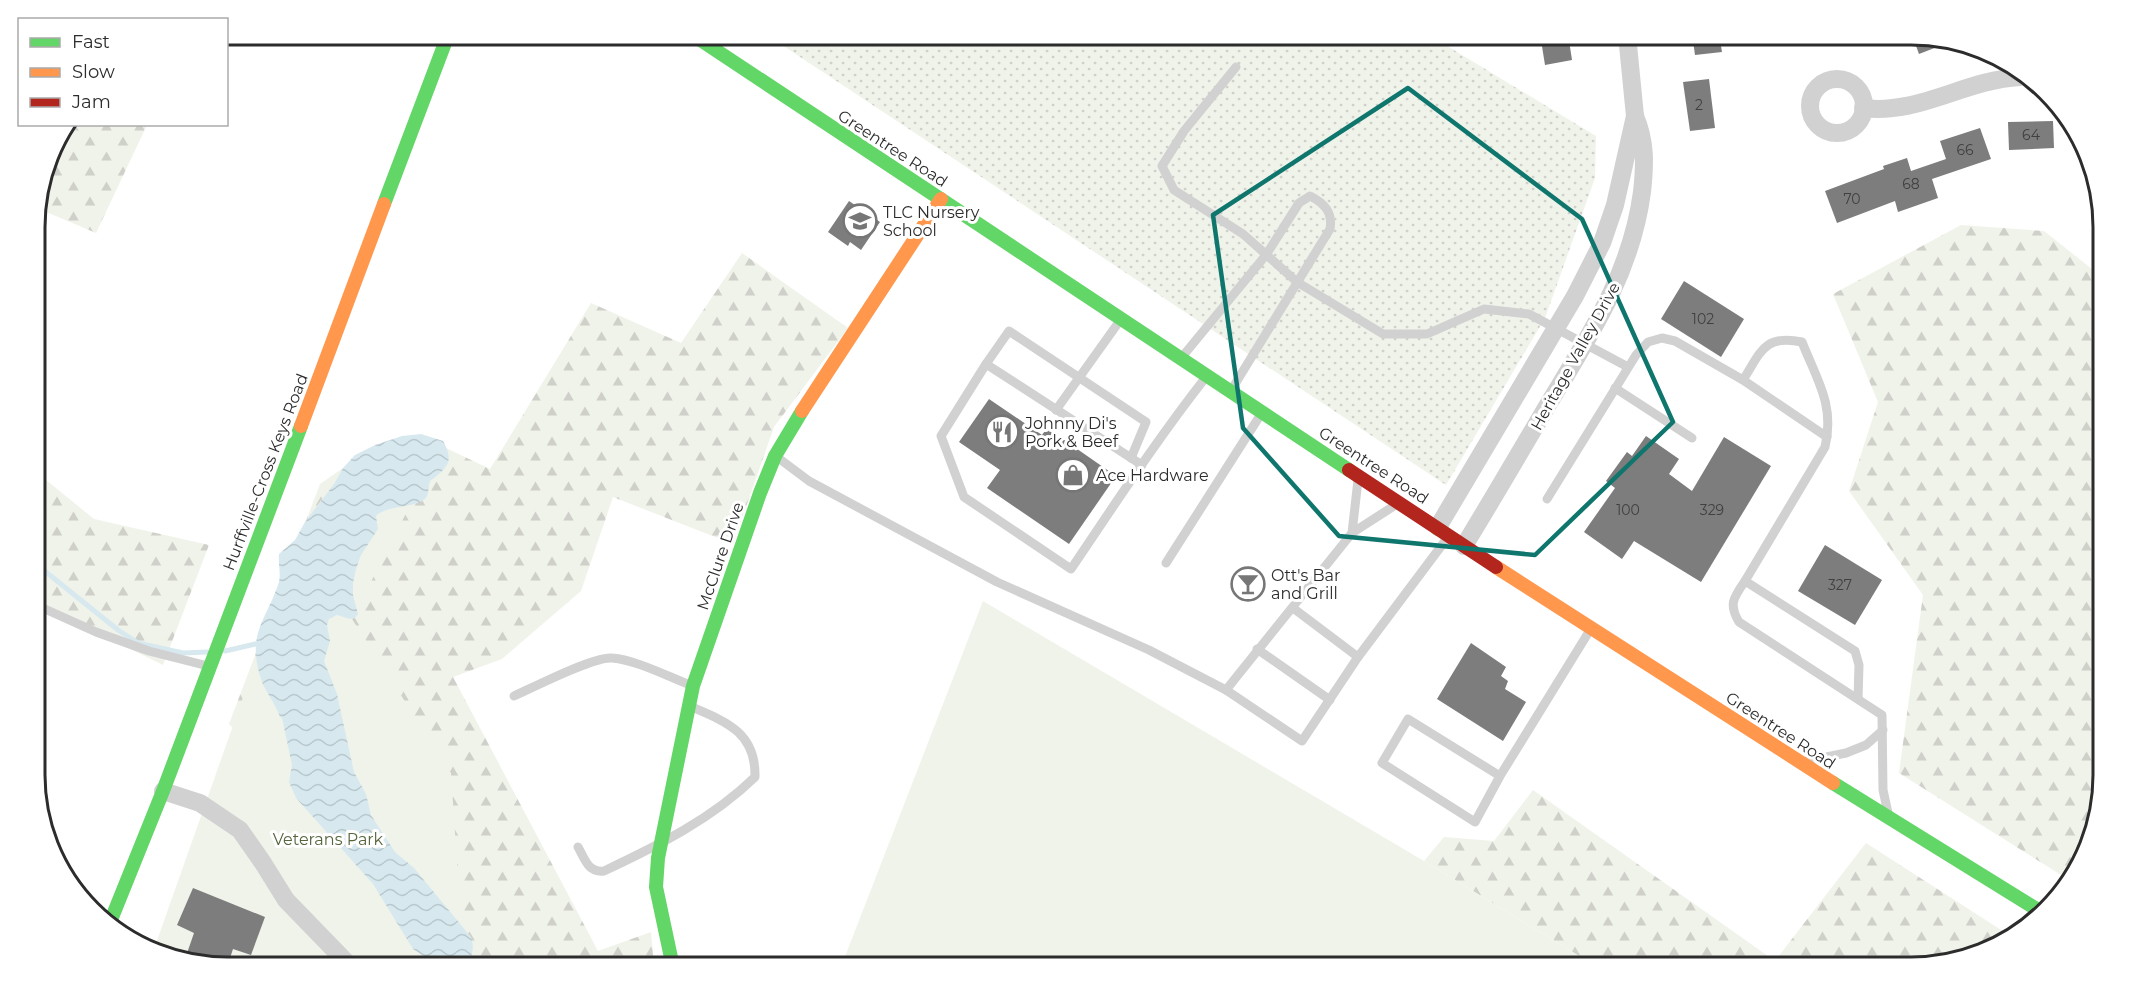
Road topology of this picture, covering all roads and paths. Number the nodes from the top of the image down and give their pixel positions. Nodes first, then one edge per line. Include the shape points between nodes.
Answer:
1 (444, 45) edge
2 (710, 45) edge
3 (1628, 45) edge
4 (1236, 67) dead end
5 (2014, 78) edge
6 (1863, 108) dead end
7 (1635, 116) junction
8 (941, 199) junction
9 (1266, 255) junction
10 (1297, 282) junction
11 (1121, 318) junction
12 (1557, 327) junction
13 (1586, 343) junction
14 (1181, 358) junction
15 (986, 364) junction
16 (1628, 367) junction
17 (1207, 375) junction
18 (1078, 377) junction
19 (1743, 380) junction
20 (1615, 388) junction
21 (1231, 391) junction
22 (1056, 410) junction
23 (1263, 412) junction
24 (1827, 437) junction
25 (1692, 438) dead end
26 (775, 456) junction
27 (1131, 458) junction
28 (1142, 465) junction
29 (1358, 475) junction
30 (1547, 499) dead end
31 (1400, 502) junction
32 (1352, 533) junction
33 (1450, 536) junction
34 (1166, 562) dead end
35 (1745, 581) junction
36 (1293, 608) junction
37 (45, 609) edge
38 (1592, 628) junction
39 (1257, 649) junction
40 (1358, 657) junction
41 (209, 665) junction
42 (693, 686) junction
43 (1226, 690) junction
44 (514, 696) dead end
45 (1858, 699) junction
46 (1330, 700) junction
47 (688, 706) junction
48 (1883, 730) junction
49 (1800, 763) junction
50 (1500, 776) junction
51 (163, 791) junction
52 (1889, 818) junction
53 (660, 844) junction
54 (578, 847) dead end
55 (2035, 908) edge
56 (113, 916) edge
57 (340, 957) edge
58 (671, 957) edge

1 - 41 street, Hurffville-Cross Keys Road
2 - 8 street, Greentree Road
3 - 7 street, Heritage Valley Drive
4 - 9 lane via 1184,131 1162,166 1174,190 1243,234
5 - 6 street via 1983,82 1900,108
7 - 12 street, Heritage Valley Drive via 1609,225 1595,260
7 - 13 street, Heritage Valley Drive via 1643,135 1644,157 1638,217 1621,274
8 - 11 street, Greentree Road
8 - 26 street, McClure Drive
9 - 10 lane
9 - 10 lane via 1299,203 1310,196 1322,202 1329,211 1330,229
9 - 14 lane
10 - 12 lane via 1383,333 1427,334 1484,309 1529,314
10 - 21 lane
11 - 14 street, Greentree Road
11 - 18 lane
12 - 13 lane
12 - 33 street, Heritage Valley Drive
13 - 16 lane
13 - 33 street, Heritage Valley Drive
14 - 17 street, Greentree Road
15 - 18 lane via 1009,331
15 - 22 lane
15 - 28 lane via 941,436 964,496 1071,569
16 - 19 lane via 1648,342 1662,339 1675,341
16 - 20 lane
17 - 21 street, Greentree Road
17 - 28 lane
18 - 22 lane
18 - 27 lane via 1146,422
19 - 24 lane
19 - 24 lane via 1764,347 1775,340 1802,342 1828,406
20 - 25 lane
20 - 30 lane
21 - 23 street, Greentree Road
22 - 27 lane
23 - 29 street, Greentree Road
23 - 34 lane
24 - 35 lane via 1825,447
26 - 42 street, McClure Drive
26 - 43 lane via 809,481 997,582 1149,650
27 - 28 lane
29 - 31 street, Greentree Road
29 - 32 lane
31 - 32 lane
31 - 33 street, Greentree Road
32 - 36 lane
33 - 38 street, Greentree Road
33 - 40 lane
35 - 45 lane via 1855,651 1859,665
35 - 45 lane via 1733,601 1739,622
36 - 39 lane
36 - 40 lane
37 - 41 lane via 149,651
38 - 49 street, Greentree Road
38 - 50 lane
39 - 43 lane
39 - 46 lane
40 - 46 lane
41 - 51 street, Hurffville-Cross Keys Road
42 - 44 lane via 609,657
42 - 47 street, McClure Drive
43 - 46 lane via 1302,741
45 - 48 lane via 1882,715
47 - 53 street, McClure Drive
47 - 53 lane via 728,722 745,740 755,759 755,777 735,797
48 - 49 lane via 1866,745 1846,753
48 - 52 lane via 1881,765
49 - 52 street, Greentree Road
50 - 50 lane via 1408,719 1382,763 1475,822
51 - 56 street, Hurffville-Cross Keys Road
51 - 57 street via 200,803 240,830 286,900
52 - 55 street, Greentree Road
53 - 54 lane via 596,872 588,867
53 - 58 street, McClure Drive via 656,887

